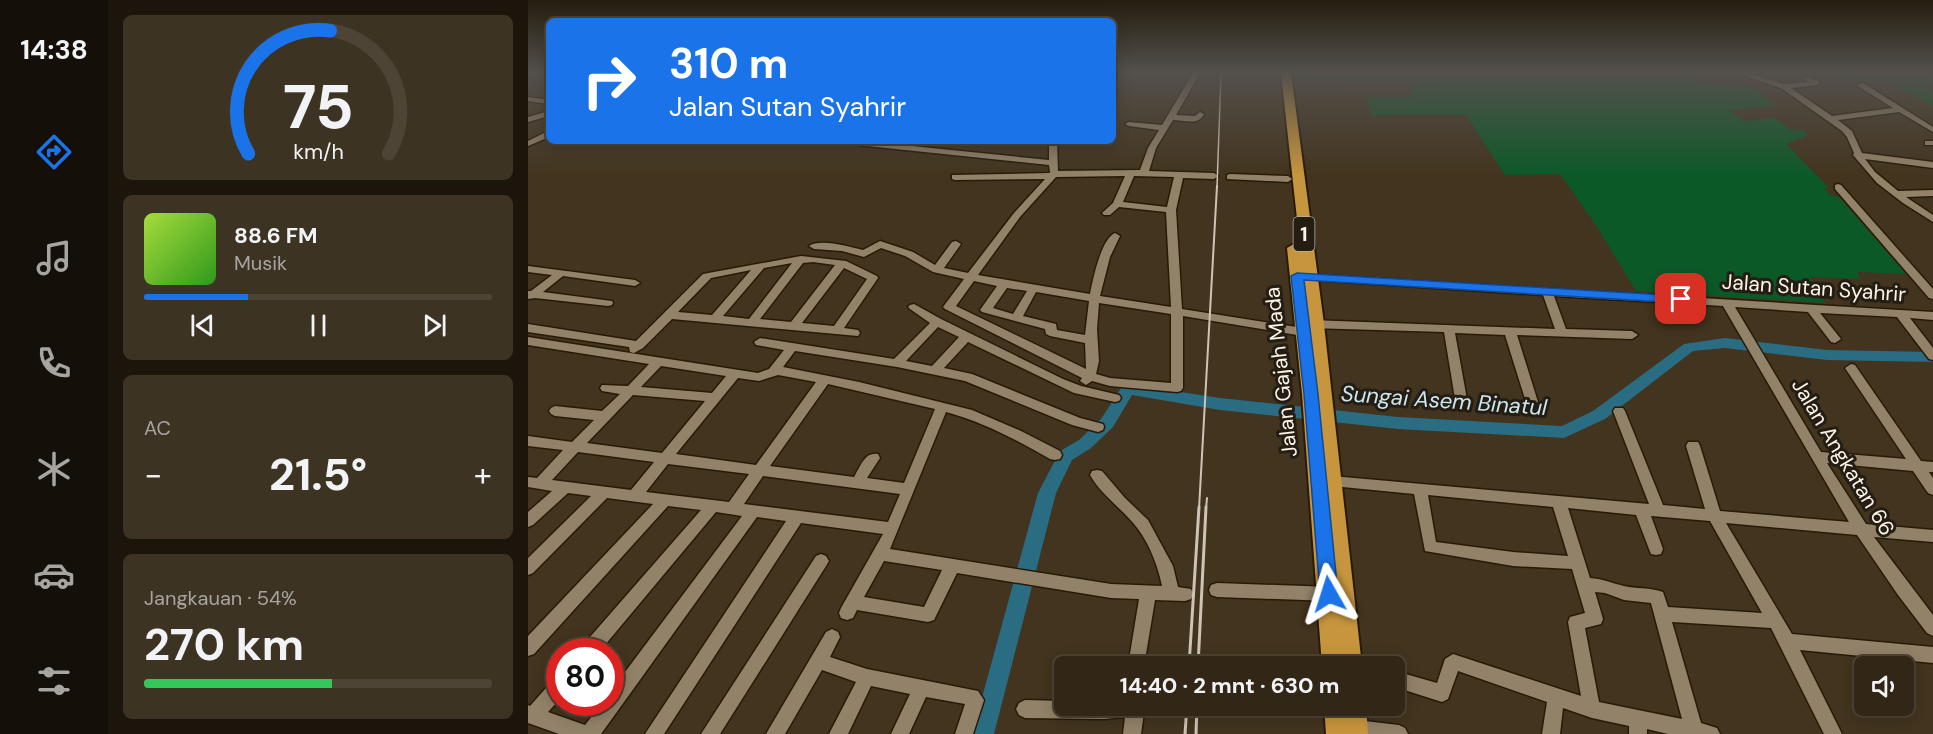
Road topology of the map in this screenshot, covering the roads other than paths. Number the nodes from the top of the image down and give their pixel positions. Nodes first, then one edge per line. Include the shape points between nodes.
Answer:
1 (1177, 107) edge
2 (1281, 107) edge
3 (1289, 107) edge
4 (1813, 107) edge
5 (1895, 107) edge
6 (1899, 110) junction
7 (546, 113) edge
8 (1200, 114) dead end
9 (1171, 117) junction
10 (1829, 119) junction
11 (528, 120) edge
12 (1129, 124) dead end
13 (1926, 126) edge
14 (1164, 128) junction
15 (546, 135) edge
16 (528, 144) edge
17 (867, 144) edge
18 (1053, 144) edge
19 (1857, 155) junction
20 (1052, 163) junction
21 (1933, 165) edge
22 (1144, 173) junction
23 (1131, 174) junction
24 (1052, 175) junction
25 (1179, 176) junction
26 (1214, 176) dead end
27 (955, 177) dead end
28 (1230, 177) dead end
29 (1288, 179) junction
30 (1838, 187) dead end
31 (1933, 193) edge
32 (1898, 194) junction
33 (1117, 204) junction
34 (1171, 210) junction
35 (1107, 213) dead end
36 (1933, 219) edge
37 (1115, 236) dead end
38 (956, 244) dead end
39 (814, 246) dead end
40 (801, 259) junction
41 (842, 263) junction
42 (760, 266) junction
43 (528, 269) edge
44 (937, 270) junction
45 (561, 273) junction
46 (969, 277) junction
47 (1303, 277) junction
48 (635, 282) dead end
49 (1004, 284) junction
50 (1033, 289) junction
51 (1548, 292) junction
52 (530, 296) edge
53 (1933, 296) edge
54 (1095, 300) junction
55 (1726, 302) junction
56 (608, 303) dead end
57 (914, 307) dead end
58 (1811, 308) junction
59 (1177, 313) junction
60 (1900, 314) junction
61 (669, 315) junction
62 (1933, 316) edge
63 (716, 318) junction
64 (1016, 318) junction
65 (752, 322) junction
66 (937, 322) junction
67 (794, 326) junction
68 (528, 328) edge
69 (1310, 329) junction
70 (1449, 329) junction
71 (837, 330) junction
72 (1510, 331) junction
73 (854, 333) dead end
74 (1562, 333) junction
75 (1632, 335) dead end
76 (966, 337) junction
77 (1834, 339) dead end
78 (1091, 340) junction
79 (528, 341) edge
80 (760, 342) dead end
81 (639, 345) junction
82 (792, 347) junction
83 (1932, 354) edge
84 (627, 356) junction
85 (658, 362) junction
86 (897, 363) junction
87 (1851, 368) dead end
88 (775, 370) junction
89 (935, 370) junction
90 (735, 374) junction
91 (825, 380) junction
92 (1083, 383) junction
93 (606, 388) dead end
94 (628, 390) junction
95 (716, 398) junction
96 (1116, 398) dead end
97 (1532, 402) dead end
98 (1462, 405) dead end
99 (942, 406) junction
100 (555, 411) dead end
101 (1619, 411) dead end
102 (602, 416) junction
103 (1098, 427) dead end
104 (528, 441) edge
105 (1321, 445) junction
106 (1694, 446) dead end
107 (573, 448) junction
108 (1054, 455) dead end
109 (1816, 457) junction
110 (873, 458) dead end
111 (663, 460) junction
112 (1917, 466) junction
113 (1933, 467) edge
114 (758, 470) junction
115 (1097, 475) dead end
116 (1332, 481) junction
117 (533, 483) edge
118 (857, 483) junction
119 (564, 488) junction
120 (908, 489) junction
121 (1933, 489) edge
122 (1420, 490) junction
123 (603, 493) junction
124 (633, 497) junction
125 (665, 500) junction
126 (1558, 502) junction
127 (712, 507) junction
128 (1641, 508) junction
129 (732, 509) junction
130 (1658, 510) junction
131 (753, 512) junction
132 (1714, 516) junction
133 (796, 518) junction
134 (528, 521) edge
135 (1859, 528) junction
136 (892, 529) junction
137 (1933, 536) edge
138 (1656, 549) dead end
139 (881, 554) junction
140 (821, 561) dead end
141 (1575, 563) junction
142 (952, 567) junction
143 (528, 568) edge
144 (1584, 585) junction
145 (1217, 590) dead end
146 (1148, 594) junction
147 (1336, 595) junction
148 (1664, 614) junction
149 (1774, 621) junction
150 (1933, 628) edge
151 (832, 637) dead end
152 (600, 638) edge
153 (1787, 641) junction
154 (528, 648) edge
155 (1933, 655) edge
156 (1138, 656) edge
157 (1334, 656) edge
158 (1348, 656) edge
159 (818, 661) junction
160 (867, 677) junction
161 (1405, 682) edge
162 (921, 688) junction
163 (1556, 698) junction
164 (546, 699) edge
165 (1025, 709) dead end
166 (1054, 709) edge
167 (1592, 709) junction
168 (531, 715) edge
169 (1135, 716) edge
170 (1342, 716) edge
171 (1352, 716) edge
172 (1637, 725) edge
173 (1350, 732) edge
174 (1700, 733) edge
175 (585, 734) edge
176 (590, 734) edge
177 (654, 734) edge
178 (710, 734) edge
179 (775, 734) edge
180 (838, 734) edge
181 (900, 734) edge
182 (964, 734) edge
183 (1132, 734) edge
184 (1399, 734) edge
185 (1551, 734) edge
186 (1833, 734) edge

1 - 9 street
2 - 29 highway, Jalan Gajah Mada / 1
3 - 47 highway, Jalan Gajah Mada / 1
4 - 10 street
5 - 6 street
6 - 10 street
6 - 13 street
7 - 11 street
8 - 9 street via 1198,119
9 - 14 street
10 - 19 street via 1852,136
12 - 14 street
14 - 22 street
15 - 16 street
17 - 20 street
18 - 20 street
19 - 21 street
19 - 32 street
20 - 24 street
22 - 23 street
22 - 25 street
23 - 24 street
23 - 33 street
24 - 27 street
24 - 46 street
25 - 26 street
25 - 34 street
28 - 29 street
29 - 47 highway, Jalan Gajah Mada / 1
30 - 53 street
31 - 32 street
32 - 36 street
33 - 34 street
33 - 35 street
34 - 59 street
37 - 54 street via 1102,260
38 - 44 street
39 - 44 street via 864,254 880,244
40 - 41 street
40 - 42 street
40 - 65 street
41 - 67 street
41 - 71 street via 873,278
42 - 61 street via 706,277
42 - 63 street
43 - 45 street
44 - 46 street
45 - 48 street
45 - 52 street
46 - 49 street
46 - 92 street via 950,308
47 - 51 street, Jalan Sutan Syahrir
47 - 69 highway, Jalan Gajah Mada / 1
49 - 50 street
49 - 64 street via 986,310
50 - 54 street
50 - 64 street
51 - 55 street, Jalan Sutan Syahrir
51 - 74 street
52 - 56 street
54 - 59 street
54 - 78 street
55 - 58 street, Jalan Sutan Syahrir
55 - 109 street, Jalan Angkatan 66
57 - 66 street
58 - 60 street, Jalan Sutan Syahrir
58 - 77 street
59 - 69 street
59 - 92 street via 1177,388
60 - 62 street, Jalan Sutan Syahrir
60 - 83 street
61 - 63 street
61 - 81 street
63 - 65 street
64 - 78 street via 1052,327 1050,331 1054,333
65 - 67 street
66 - 76 street
66 - 86 street
67 - 71 street
68 - 81 street
69 - 70 street
69 - 105 highway, Jalan Gajah Mada / 1
70 - 72 street
70 - 98 street
71 - 73 street
72 - 74 street
72 - 97 street
74 - 75 street
76 - 89 street
76 - 92 street
78 - 92 street via 1094,352
79 - 84 street
80 - 82 street
81 - 84 street
82 - 86 street
82 - 88 street
84 - 85 street
85 - 90 street
85 - 94 street
86 - 89 street
87 - 112 street
88 - 90 street via 762,377
88 - 91 street
89 - 103 street via 968,377
90 - 95 street
91 - 99 street
91 - 114 street
92 - 96 street
93 - 94 street
94 - 95 street
94 - 102 street
95 - 111 street
99 - 108 street via 1016,434
99 - 120 street
100 - 102 street
101 - 130 street
102 - 107 street
104 - 107 street
105 - 116 highway, Jalan Gajah Mada / 1
105 - 147 highway, Jalan Gajah Mada / 1
106 - 132 street
107 - 111 street
107 - 117 street
109 - 112 street
109 - 135 street, Jalan Angkatan 66
110 - 118 street
111 - 114 street
111 - 124 street
112 - 113 street
112 - 121 street
114 - 118 street
114 - 129 street
115 - 146 street via 1143,524 1179,594
116 - 122 street
116 - 147 highway, Jalan Gajah Mada / 1
117 - 119 street
118 - 120 street
119 - 123 street
119 - 134 street
120 - 136 street
122 - 126 street
122 - 141 street via 1430,547 1513,560
123 - 124 street
123 - 143 street
124 - 125 street
125 - 127 street
125 - 154 street
126 - 128 street
126 - 141 street
127 - 129 street
127 - 152 street
128 - 130 street
128 - 138 street
129 - 131 street
130 - 132 street
131 - 133 street
131 - 176 street
132 - 135 street
132 - 149 street
133 - 136 street
133 - 177 street
135 - 137 street
135 - 150 street, Jalan Angkatan 66 via 1898,587
136 - 139 street
139 - 142 street
139 - 142 street via 850,608 928,615
140 - 178 street
141 - 144 street
142 - 146 street
144 - 148 street via 1656,596
144 - 167 street via 1594,620 1576,622
145 - 147 street
146 - 156 street
147 - 157 highway, Jalan Gajah Mada / 1
147 - 158 highway, Jalan Gajah Mada / 1
148 - 149 street
148 - 174 street
149 - 153 street
151 - 159 street
153 - 155 street
153 - 186 street
159 - 160 street
159 - 179 street
160 - 162 street
160 - 180 street
161 - 163 street via 1442,693 1453,662
162 - 181 street
162 - 182 street via 975,700
163 - 167 street
163 - 185 street
164 - 168 street
165 - 166 street
167 - 172 street
168 - 175 street
169 - 183 street
170 - 173 highway
171 - 173 highway
172 - 174 street
173 - 184 street

